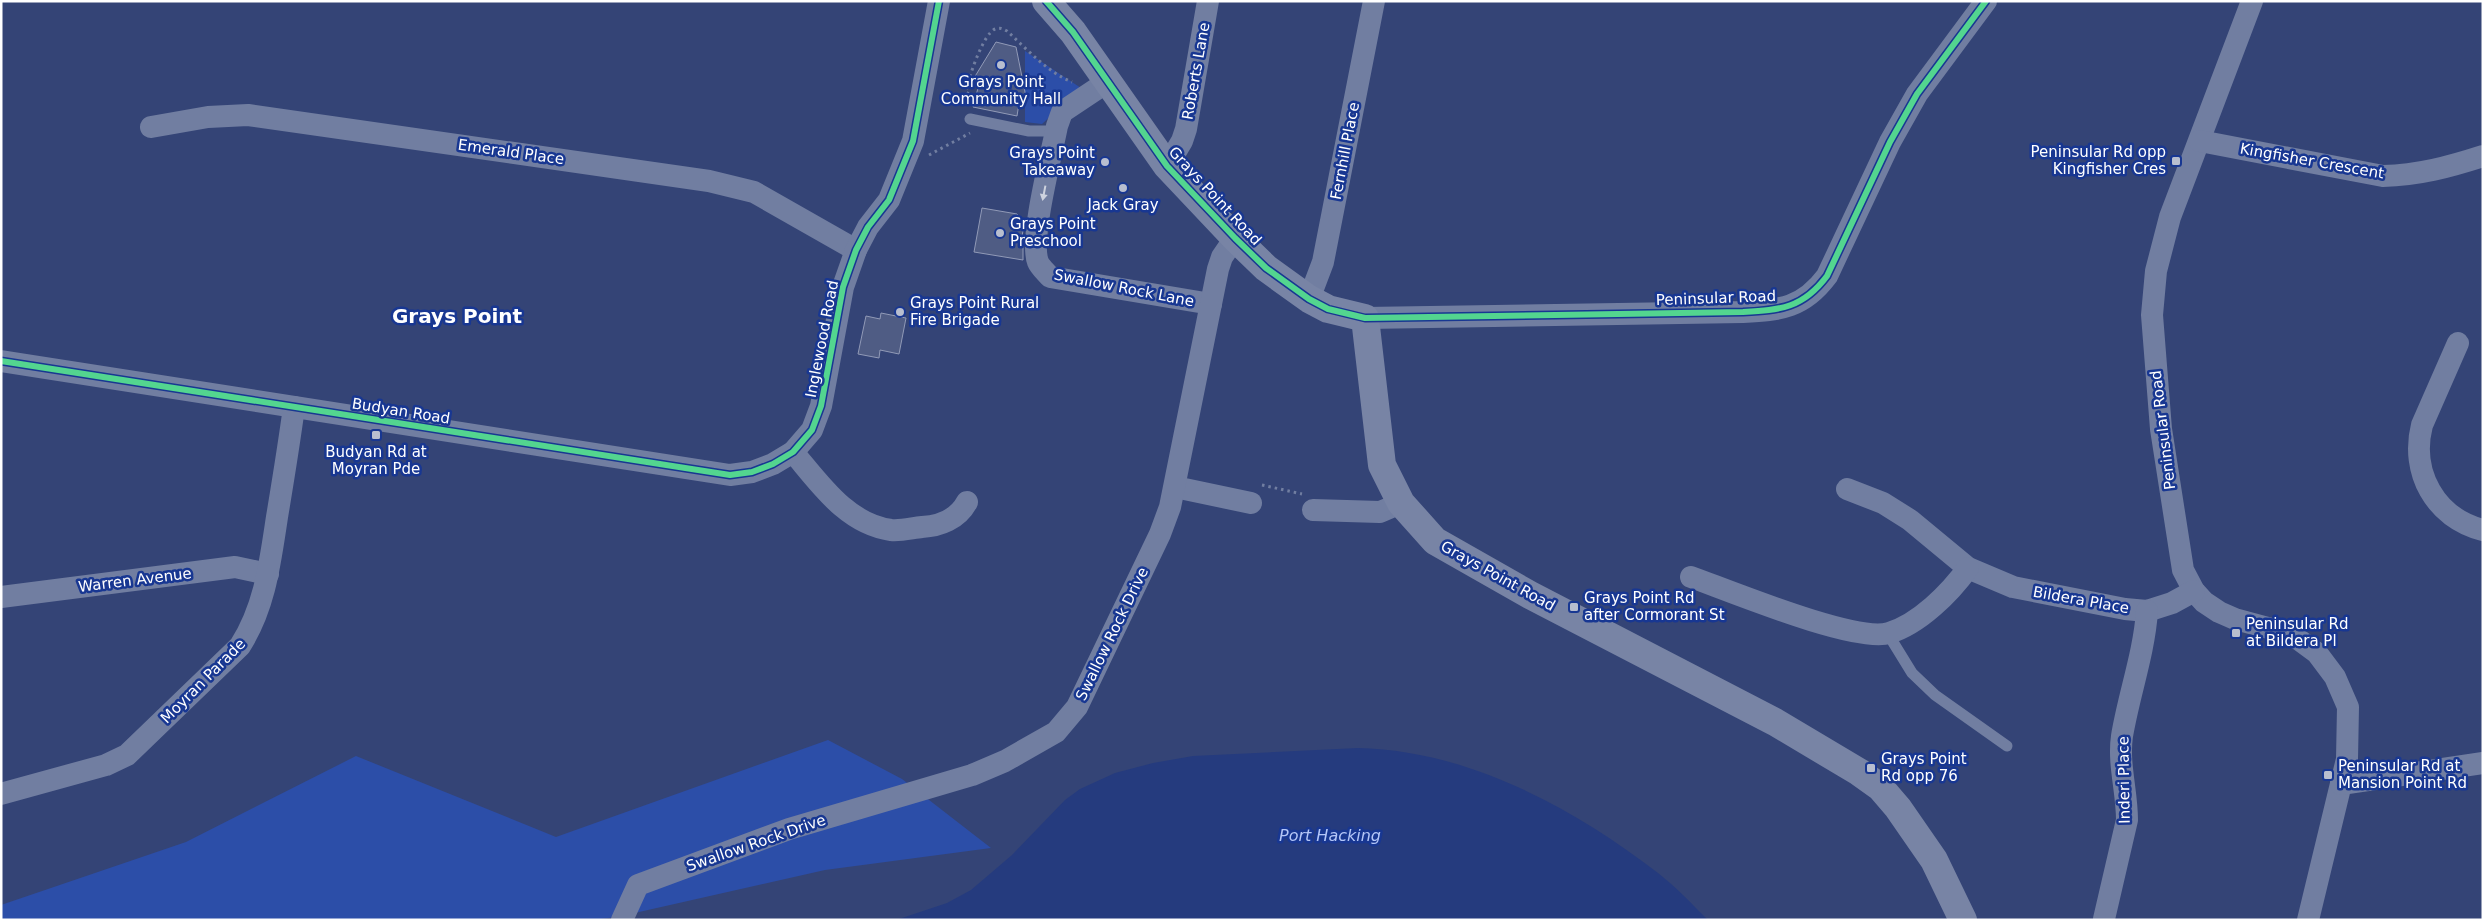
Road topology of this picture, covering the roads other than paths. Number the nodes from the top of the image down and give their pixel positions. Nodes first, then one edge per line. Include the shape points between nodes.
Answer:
1 (939, 1) edge
2 (1046, 1) edge
3 (1208, 1) edge
4 (1374, 1) edge
5 (1986, 1) edge
6 (2252, 1) edge
7 (1100, 87) junction
8 (970, 119) road end
9 (151, 127) dead end
10 (1056, 131) junction
11 (2200, 141) junction
12 (2483, 156) edge
13 (1167, 166) junction
14 (1235, 238) junction
15 (856, 250) junction
16 (1309, 299) junction
17 (1211, 304) junction
18 (1365, 318) junction
19 (2458, 343) dead end
20 (1, 360) edge
21 (294, 407) junction
22 (793, 452) junction
23 (1175, 487) junction
24 (1847, 489) dead end
25 (967, 502) dead end
26 (1401, 502) junction
27 (1251, 504) dead end
28 (1313, 510) dead end
29 (2483, 530) edge
30 (1968, 568) junction
31 (268, 574) junction
32 (1692, 577) dead end
33 (2194, 591) junction
34 (1, 597) edge
35 (2147, 611) junction
36 (1888, 634) junction
37 (2007, 746) dead end
38 (2483, 763) edge
39 (2341, 784) junction
40 (1, 794) edge
41 (2104, 919) edge
42 (622, 920) edge
43 (1963, 920) edge
44 (2308, 920) edge

1 - 15 street, Inglewood Road via 912,141 889,200 868,227
2 - 7 street, Grays Point Road via 1073,32
3 - 13 street, Roberts Lane via 1186,130
4 - 16 street, Fernhill Place via 1323,262
5 - 18 street, Peninsular Road via 1917,94 1890,142 1827,276 1796,304 1743,312
6 - 11 street, Peninsular Road
7 - 10 street, Swallow Rock Lane via 1062,112
7 - 13 street, Grays Point Road
8 - 10 lane via 1029,131
9 - 15 street, Emerald Place via 208,117 248,115 709,181 754,192
10 -> 17 street, Swallow Rock Lane via 1035,250 1038,263 1050,276
11 - 12 street, Kingfisher Crescent via 2383,176 2441,170
11 - 33 street, Peninsular Road via 2160,251 2152,315 2161,430 2179,549 2183,570
13 - 14 street, Grays Point Road
14 - 16 street, Grays Point Road via 1266,268
14 - 17 street, Swallow Rock Drive via 1222,257
15 - 22 street, Inglewood Road via 843,287 822,406 812,430
16 - 18 street, Grays Point Road via 1328,309
17 - 23 street, Swallow Rock Drive
18 - 26 street, Grays Point Road via 1382,465
19 - 29 street via 2422,425 2419,462 2427,487 2445,511
20 - 21 street, Budyan Road
21 - 22 street, Budyan Road via 730,475 752,472
21 - 31 street, Moyran Parade
22 - 25 street via 830,496 861,521 892,530 937,526 961,512
23 - 27 street
23 - 42 street, Swallow Rock Drive via 1160,534 1077,707 1056,732 1005,761 972,775 789,829 638,885
24 - 30 street, Bildera Place via 1910,520
26 - 28 street via 1380,512
26 - 43 street, Grays Point Road via 1435,541 1530,595 1775,722 1880,787 1934,860
30 - 35 street, Bildera Place via 2012,587 2115,608
30 - 36 street via 1933,605 1911,623
31 - 34 street, Warren Avenue via 235,567
31 - 40 street, Moyran Parade via 260,608 240,646 127,755
32 - 36 street via 1835,627 1867,634
33 - 35 street, Bildera Place
33 - 39 street, Peninsular Road via 2204,602 2235,619 2298,639 2328,665 2348,707 2347,752
35 - 41 street, Inderi Place via 2144,646 2122,735 2121,764 2127,820
36 - 37 lane via 1912,674 1935,695
38 - 39 street
39 - 44 street, Peninsular Road

